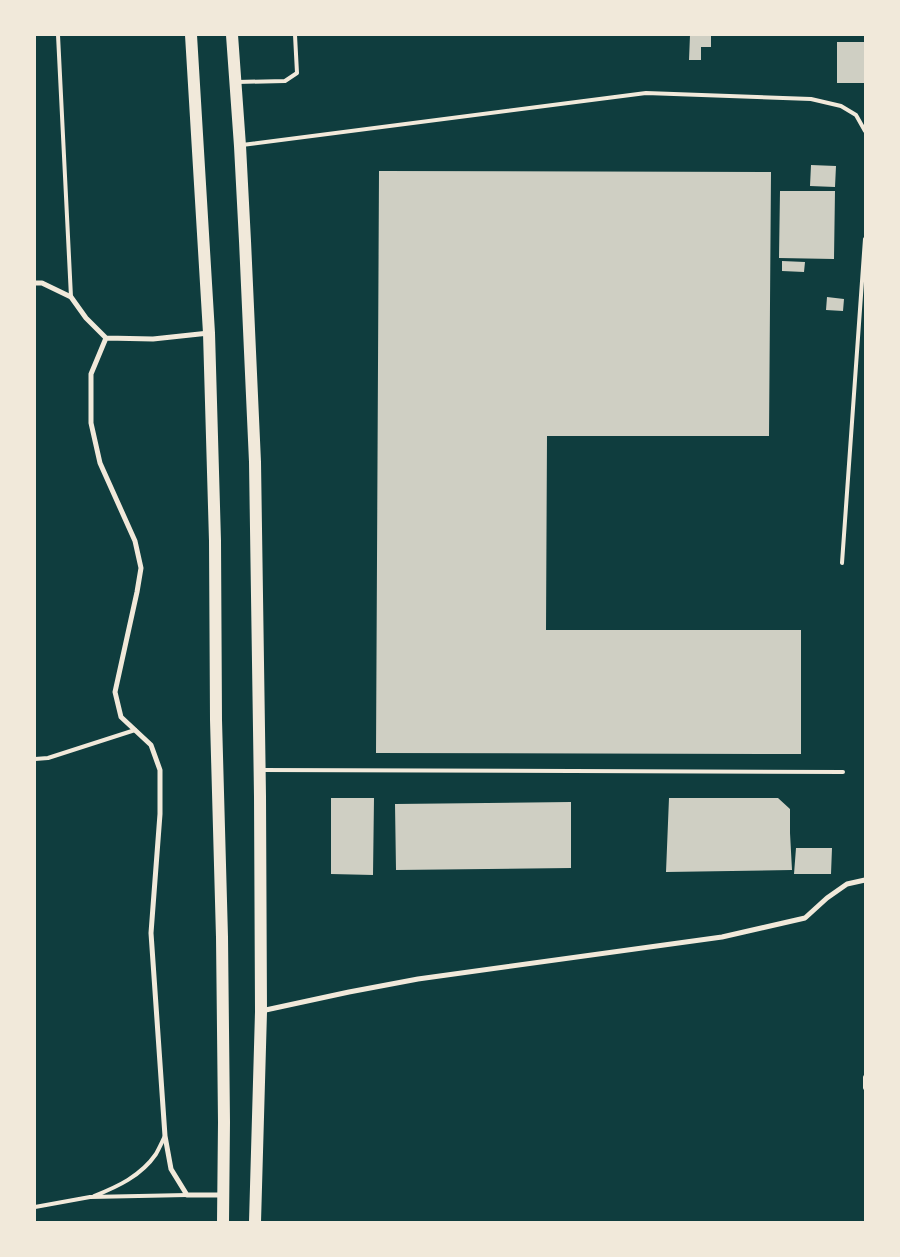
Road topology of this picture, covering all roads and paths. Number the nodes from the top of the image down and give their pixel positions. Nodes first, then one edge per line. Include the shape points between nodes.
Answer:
1 (58, 35) edge
2 (191, 35) edge
3 (232, 35) edge
4 (295, 35) edge
5 (235, 82) junction
6 (865, 131) edge
7 (240, 146) junction
8 (865, 239) edge
9 (35, 282) edge
10 (71, 297) junction
11 (208, 333) junction
12 (106, 338) junction
13 (842, 563) dead end
14 (135, 730) junction
15 (35, 759) edge
16 (259, 770) junction
17 (843, 772) dead end
18 (865, 880) edge
19 (261, 1012) junction
20 (865, 1077) edge
21 (865, 1088) edge
22 (165, 1136) junction
23 (187, 1195) junction
24 (224, 1195) junction
25 (90, 1198) junction
26 (35, 1207) edge
27 (223, 1222) edge
28 (256, 1222) edge

1 - 10 lane
2 - 11 main road
3 - 5 main road
4 - 5 lane via 297,73 285,81
5 - 7 main road
6 - 7 lane via 856,115 841,106 811,99 646,93
7 - 16 main road via 255,462
8 - 13 lane
9 - 10 street
10 - 12 street
11 - 12 street via 153,339
11 - 24 main road via 215,540
12 - 14 street via 91,374 91,422 100,463 135,541 140,568 138,592 115,692 121,717
14 - 15 lane via 48,758
14 - 22 street via 151,745 160,770 151,933
16 - 17 lane
16 - 19 main road
18 - 19 street via 847,884 805,918 722,937 418,979
19 - 28 main road
20 - 21 lane
22 - 23 street via 171,1169
22 - 25 lane via 156,1154 142,1170 117,1187
23 - 24 street
23 - 25 lane
24 - 27 main road
25 - 26 lane

